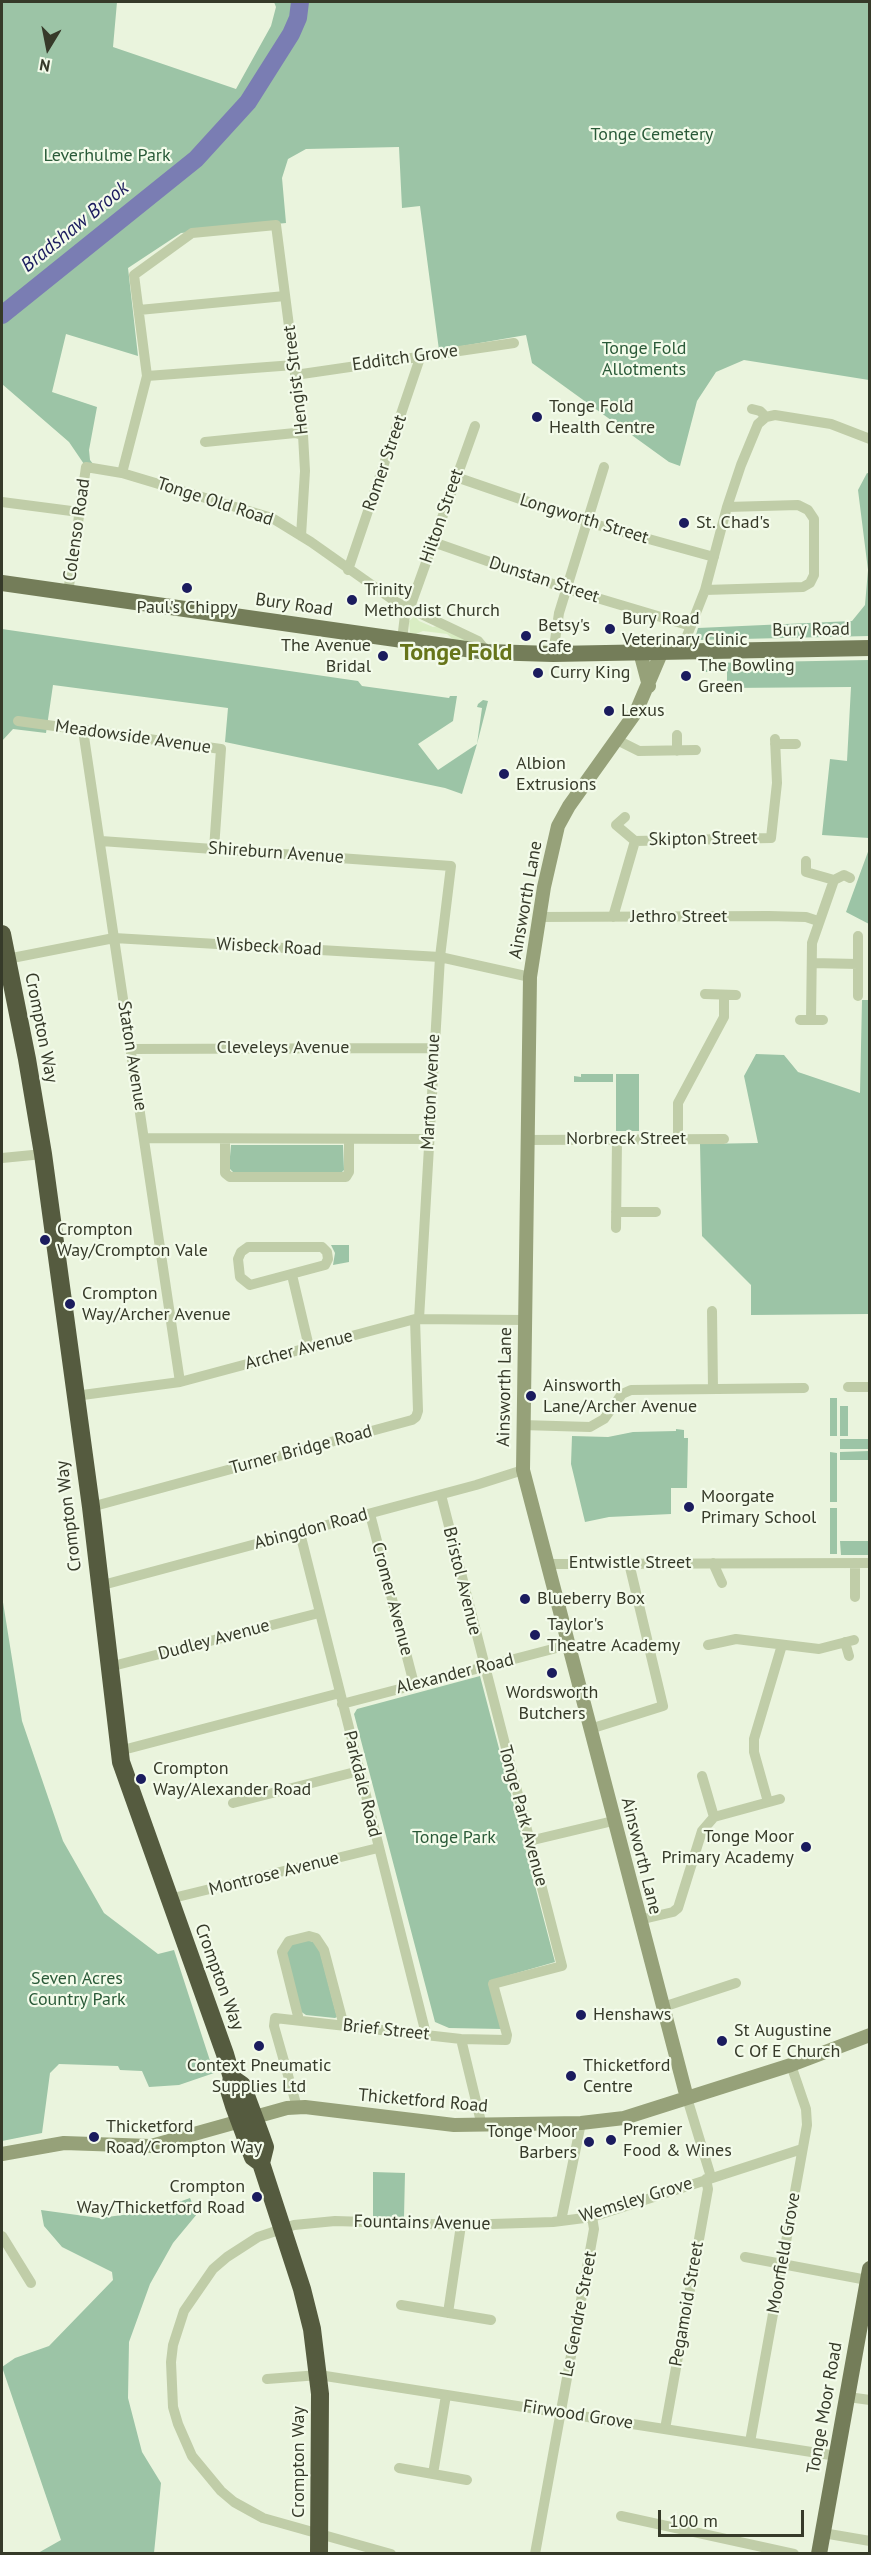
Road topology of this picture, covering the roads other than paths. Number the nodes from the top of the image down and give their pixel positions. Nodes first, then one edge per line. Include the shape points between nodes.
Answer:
1 (285, 296) junction
2 (139, 310) junction
3 (514, 343) dead end
4 (421, 355) junction
5 (295, 370) junction
6 (147, 376) junction
7 (752, 409) dead end
8 (766, 417) junction
9 (475, 426) dead end
10 (303, 435) junction
11 (870, 439) edge
12 (205, 442) dead end
13 (86, 467) joint
14 (604, 467) dead end
15 (122, 473) junction
16 (456, 477) junction
17 (2, 502) edge
18 (727, 507) junction
19 (79, 512) junction
20 (587, 522) junction
21 (301, 536) junction
22 (433, 542) junction
23 (714, 557) junction
24 (348, 570) junction
25 (2, 583) edge
26 (567, 589) junction
27 (705, 590) junction
28 (68, 593) junction
29 (409, 610) junction
30 (691, 626) junction
31 (402, 640) junction
32 (870, 648) edge
33 (662, 651) junction
34 (681, 651) junction
35 (487, 652) junction
36 (640, 652) junction
37 (553, 654) junction
38 (649, 686) junction
39 (18, 721) dead end
40 (83, 730) junction
41 (677, 735) dead end
42 (617, 740) junction
43 (796, 744) dead end
44 (696, 750) dead end
45 (677, 751) junction
46 (624, 817) dead end
47 (101, 841) junction
48 (635, 841) junction
49 (214, 849) junction
50 (806, 861) dead end
51 (451, 866) joint
52 (850, 878) dead end
53 (834, 880) junction
54 (539, 917) junction
55 (613, 917) junction
56 (818, 921) junction
57 (2, 934) edge
58 (858, 936) dead end
59 (114, 938) junction
60 (440, 957) junction
61 (7, 959) junction
62 (812, 963) junction
63 (858, 964) junction
64 (530, 977) junction
65 (705, 994) dead end
66 (724, 995) junction
67 (736, 995) dead end
68 (858, 996) dead end
69 (824, 1020) dead end
70 (434, 1048) junction
71 (131, 1049) junction
72 (145, 1138) junction
73 (225, 1139) junction
74 (349, 1139) junction
75 (428, 1139) junction
76 (617, 1139) junction
77 (678, 1139) junction
78 (724, 1139) dead end
79 (528, 1140) junction
80 (43, 1154) junction
81 (2, 1158) edge
82 (616, 1212) junction
83 (656, 1212) dead end
84 (616, 1228) dead end
85 (292, 1275) junction
86 (712, 1311) dead end
87 (417, 1319) junction
88 (524, 1320) junction
89 (309, 1347) junction
90 (180, 1382) junction
91 (848, 1387) dead end
92 (870, 1387) edge
93 (804, 1388) dead end
94 (713, 1389) junction
95 (75, 1396) junction
96 (522, 1425) junction
97 (523, 1470) junction
98 (441, 1495) junction
99 (91, 1507) junction
100 (370, 1514) junction
101 (300, 1533) junction
102 (629, 1563) junction
103 (713, 1563) junction
104 (855, 1563) junction
105 (870, 1563) edge
106 (546, 1564) junction
107 (722, 1582) dead end
108 (99, 1586) junction
109 (855, 1597) dead end
110 (319, 1613) junction
111 (568, 1645) junction
112 (782, 1645) junction
113 (708, 1646) dead end
114 (849, 1656) dead end
115 (109, 1667) junction
116 (483, 1667) junction
117 (414, 1684) junction
118 (341, 1699) junction
119 (590, 1729) junction
120 (119, 1751) junction
121 (359, 1771) junction
122 (702, 1776) dead end
123 (780, 1799) dead end
124 (768, 1802) junction
125 (233, 1803) dead end
126 (714, 1817) junction
127 (613, 1821) junction
128 (529, 1841) junction
129 (378, 1848) junction
130 (170, 1899) junction
131 (639, 1920) junction
132 (736, 1983) dead end
133 (663, 2007) junction
134 (299, 2020) junction
135 (344, 2026) junction
136 (426, 2034) junction
137 (870, 2035) edge
138 (461, 2038) junction
139 (506, 2040) joint
140 (791, 2065) junction
141 (687, 2098) junction
142 (297, 2107) junction
143 (247, 2118) junction
144 (581, 2123) junction
145 (482, 2126) junction
146 (802, 2149) junction
147 (2, 2154) edge
148 (708, 2178) junction
149 (592, 2217) junction
150 (561, 2221) junction
151 (461, 2225) junction
152 (283, 2228) junction
153 (2, 2236) edge
154 (745, 2257) dead end
155 (782, 2264) junction
156 (868, 2275) edge
157 (31, 2283) dead end
158 (401, 2306) dead end
159 (448, 2313) junction
160 (491, 2320) dead end
161 (319, 2375) junction
162 (267, 2379) dead end
163 (446, 2395) junction
164 (848, 2397) junction
165 (870, 2400) edge
166 (560, 2413) junction
167 (665, 2429) junction
168 (750, 2442) junction
169 (837, 2456) junction
170 (399, 2468) dead end
171 (433, 2474) junction
172 (467, 2480) dead end
173 (621, 2516) dead end
174 (823, 2532) junction
175 (320, 2535) junction
176 (870, 2541) edge
177 (319, 2553) edge
178 (391, 2553) edge
179 (535, 2553) edge
180 (794, 2553) edge
181 (819, 2553) edge

1 - 2 street
1 - 2 street, Hengist Street via 276,225 192,233 135,275
1 - 5 street, Hengist Street
2 - 6 street
3 - 4 street, Edditch Grove
4 - 5 street, Edditch Grove
4 - 24 street, Romer Street
5 - 6 street, Edditch Grove
5 - 10 street, Hengist Street
6 - 15 street
7 - 8 street
8 - 11 street via 831,424
8 - 18 street via 749,442
9 - 16 street, Hilton Street
10 - 12 street
10 - 21 street, Hengist Street
13 - 15 street, Tonge Old Road
13 - 19 street, Colenso Road
14 - 20 street
15 - 21 street, Tonge Old Road via 272,518
16 - 20 street, Longworth Street
16 - 22 street, Hilton Street
17 - 19 street
18 - 23 street
18 - 27 street via 798,506 808,510 814,519 814,575 803,587
19 - 28 street, Colenso Road
20 - 23 street, Longworth Street
20 - 26 street
21 - 24 street, Tonge Old Road
22 - 26 street, Dunstan Street
22 - 29 street, Hilton Street
23 - 27 street
24 - 29 street, Tonge Old Road
25 - 28 main road, Bury Road
26 - 30 street, Dunstan Street
26 - 37 street
27 - 30 street
28 - 31 main road, Bury Road
29 - 31 street, Hilton Street
29 - 35 street, Tonge Old Road via 478,641
30 - 34 street
31 - 35 main road, Bury Road
32 - 34 main road, Bury Road
33 - 34 main road, Bury Road
33 - 36 main road, Bury Road
33 - 38 main road, Ainsworth Lane
35 - 37 main road, Bury Road
36 - 37 main road, Bury Road
36 - 38 main road
38 - 42 main road, Ainsworth Lane
39 - 40 street, Meadowside Avenue
40 - 47 street, Staton Avenue
40 - 49 street, Meadowside Avenue via 221,749
41 - 45 street
42 - 45 street via 633,750
42 - 54 main road, Ainsworth Lane via 558,826
43 - 48 street, Skipton Street via 775,741 777,783 771,838
44 - 45 street
46 - 48 street via 616,825
47 - 49 street, Shireburn Avenue
47 - 59 street, Staton Avenue
48 - 55 street
49 - 51 street, Shireburn Avenue
50 - 53 street via 806,872
51 - 60 street, Marton Avenue
52 - 53 street via 844,875
53 - 56 street
54 - 55 street, Jethro Street
54 - 64 main road, Ainsworth Lane
55 - 56 street, Jethro Street via 806,917
56 - 62 street
57 - 61 highway, Crompton Way
58 - 63 street
59 - 60 street, Wisbeck Road
59 - 61 street, Wisbeck Road
59 - 71 street, Staton Avenue
60 - 64 street, Wisbeck Road
60 - 70 street, Marton Avenue
61 - 80 highway, Crompton Way
62 - 63 street
62 - 69 street via 806,1020
63 - 68 street
64 - 79 main road, Ainsworth Lane
65 - 66 street
66 - 67 street
66 - 77 street via 724,1017 678,1103
70 - 71 street, Cleveleys Avenue
70 - 75 street, Marton Avenue
71 - 72 street, Staton Avenue
72 - 73 street
72 - 90 street, Staton Avenue
73 - 74 street
73 - 74 street via 225,1173 230,1177 346,1177
74 - 75 street
75 - 87 street, Marton Avenue
76 - 77 street, Norbreck Street
76 - 79 street, Norbreck Street
76 - 82 street
77 - 78 street, Norbreck Street
79 - 88 main road, Ainsworth Lane
80 - 81 street
80 - 95 highway, Crompton Way
82 - 83 street
82 - 84 street
85 - 85 street via 250,1285 240,1277 238,1259 248,1247 322,1247 327,1252 325,1265
85 - 89 street
86 - 94 street
87 - 88 street, Archer Avenue
87 - 89 street, Archer Avenue
87 - 99 street, Turner Bridge Road via 418,1411 412,1420
88 - 96 main road, Ainsworth Lane
89 - 90 street, Archer Avenue
90 - 95 street, Archer Avenue
91 - 92 street
93 - 94 street
94 - 96 street via 687,1394 630,1390 622,1394 604,1419 590,1427
95 - 99 highway, Crompton Way
96 - 97 main road, Ainsworth Lane
97 - 98 street, Abingdon Road
97 - 106 main road, Ainsworth Lane
98 - 100 street, Abingdon Road
98 - 116 street, Bristol Avenue
99 - 108 highway, Crompton Way
100 - 101 street, Abingdon Road
100 - 117 street, Cromer Avenue
101 - 108 street, Abingdon Road
101 - 110 street, Parkdale Road
102 - 103 street, Entwistle Street
102 - 106 street, Entwistle Street
102 - 119 street via 663,1703 661,1709
103 - 104 street, Entwistle Street
103 - 107 street, Entwistle Street
104 - 105 street, Entwistle Street
104 - 109 street
106 - 111 main road, Ainsworth Lane
108 - 115 highway, Crompton Way
110 - 115 street, Dudley Avenue
110 - 118 street, Parkdale Road
111 - 116 street, Alexander Road
111 - 119 main road, Ainsworth Lane
112 - 113 street via 736,1639 724,1646
112 - 114 street via 819,1649 849,1641
112 - 124 street via 754,1739
115 - 120 highway, Crompton Way
116 - 117 street, Alexander Road
116 - 128 street, Tonge Park Avenue
117 - 118 street, Alexander Road
118 - 120 street, Alexander Road
118 - 121 street, Parkdale Road
119 - 127 main road, Ainsworth Lane
120 - 130 highway, Crompton Way
121 - 125 street
121 - 129 street, Parkdale Road
122 - 126 street
123 - 124 street
124 - 126 street
126 - 131 street via 702,1831 678,1908
127 - 128 street
127 - 131 main road, Ainsworth Lane
128 - 139 street, Tonge Park Avenue via 562,1966 493,1984
129 - 130 street, Montrose Avenue
129 - 136 street, Parkdale Road
130 - 143 highway, Crompton Way via 232,2078 229,2090
131 - 133 main road, Ainsworth Lane
132 - 133 street via 716,1985
133 - 141 main road, Ainsworth Lane
134 - 135 street, Brief Street
134 - 135 street via 282,1952 289,1941 309,1936 316,1938 324,1950
134 - 142 street, Brief Street via 274,2019
135 - 136 street, Brief Street
136 - 138 street, Brief Street
137 - 140 main road, Thicketford Road
138 - 139 street, Brief Street
138 - 145 street
140 - 141 main road, Thicketford Road
140 - 146 street, Moorfield Grove via 808,2118
141 - 144 main road, Thicketford Road via 624,2118
141 - 148 street, Pegamoid Street
142 - 143 main road, Thicketford Road
142 - 145 main road, Thicketford Road
143 - 147 main road, Thicketford Road via 151,2146 64,2143
143 - 152 highway, Crompton Way via 253,2157 261,2163
144 - 145 main road, Thicketford Road
144 - 150 street
146 - 148 street, Wemsley Grove
146 - 155 street, Moorfield Grove
148 - 149 street, Wemsley Grove
148 - 167 street, Pegamoid Street
149 - 150 street, Wemsley Grove
149 - 166 street, Le Gendre Street via 594,2229
150 - 151 street, Fountains Avenue
151 - 152 street, Fountains Avenue via 335,2221
151 - 159 street
152 - 161 highway, Crompton Way via 308,2311
152 - 175 street, Fountains Avenue via 258,2237 227,2257 184,2311 173,2345 173,2407 192,2456 221,2491 263,2518
153 - 157 street
154 - 155 street
155 - 156 street
155 - 168 street, Moorfield Grove
156 - 164 main road, Tonge Moor Road
158 - 159 street
159 - 160 street
161 - 162 street, Firwood Grove
161 - 163 street, Firwood Grove
161 - 175 highway, Crompton Way
163 - 166 street, Firwood Grove
163 - 171 street
164 - 165 street
164 - 169 main road, Tonge Moor Road
166 - 167 street, Firwood Grove
166 - 179 street, Le Gendre Street
167 - 168 street, Firwood Grove
168 - 169 street, Firwood Grove
169 - 174 main road, Tonge Moor Road
170 - 171 street
171 - 172 street
173 - 180 street
174 - 176 street
174 - 181 main road, Tonge Moor Road
175 - 177 highway, Crompton Way
175 - 178 street, Fountains Avenue

